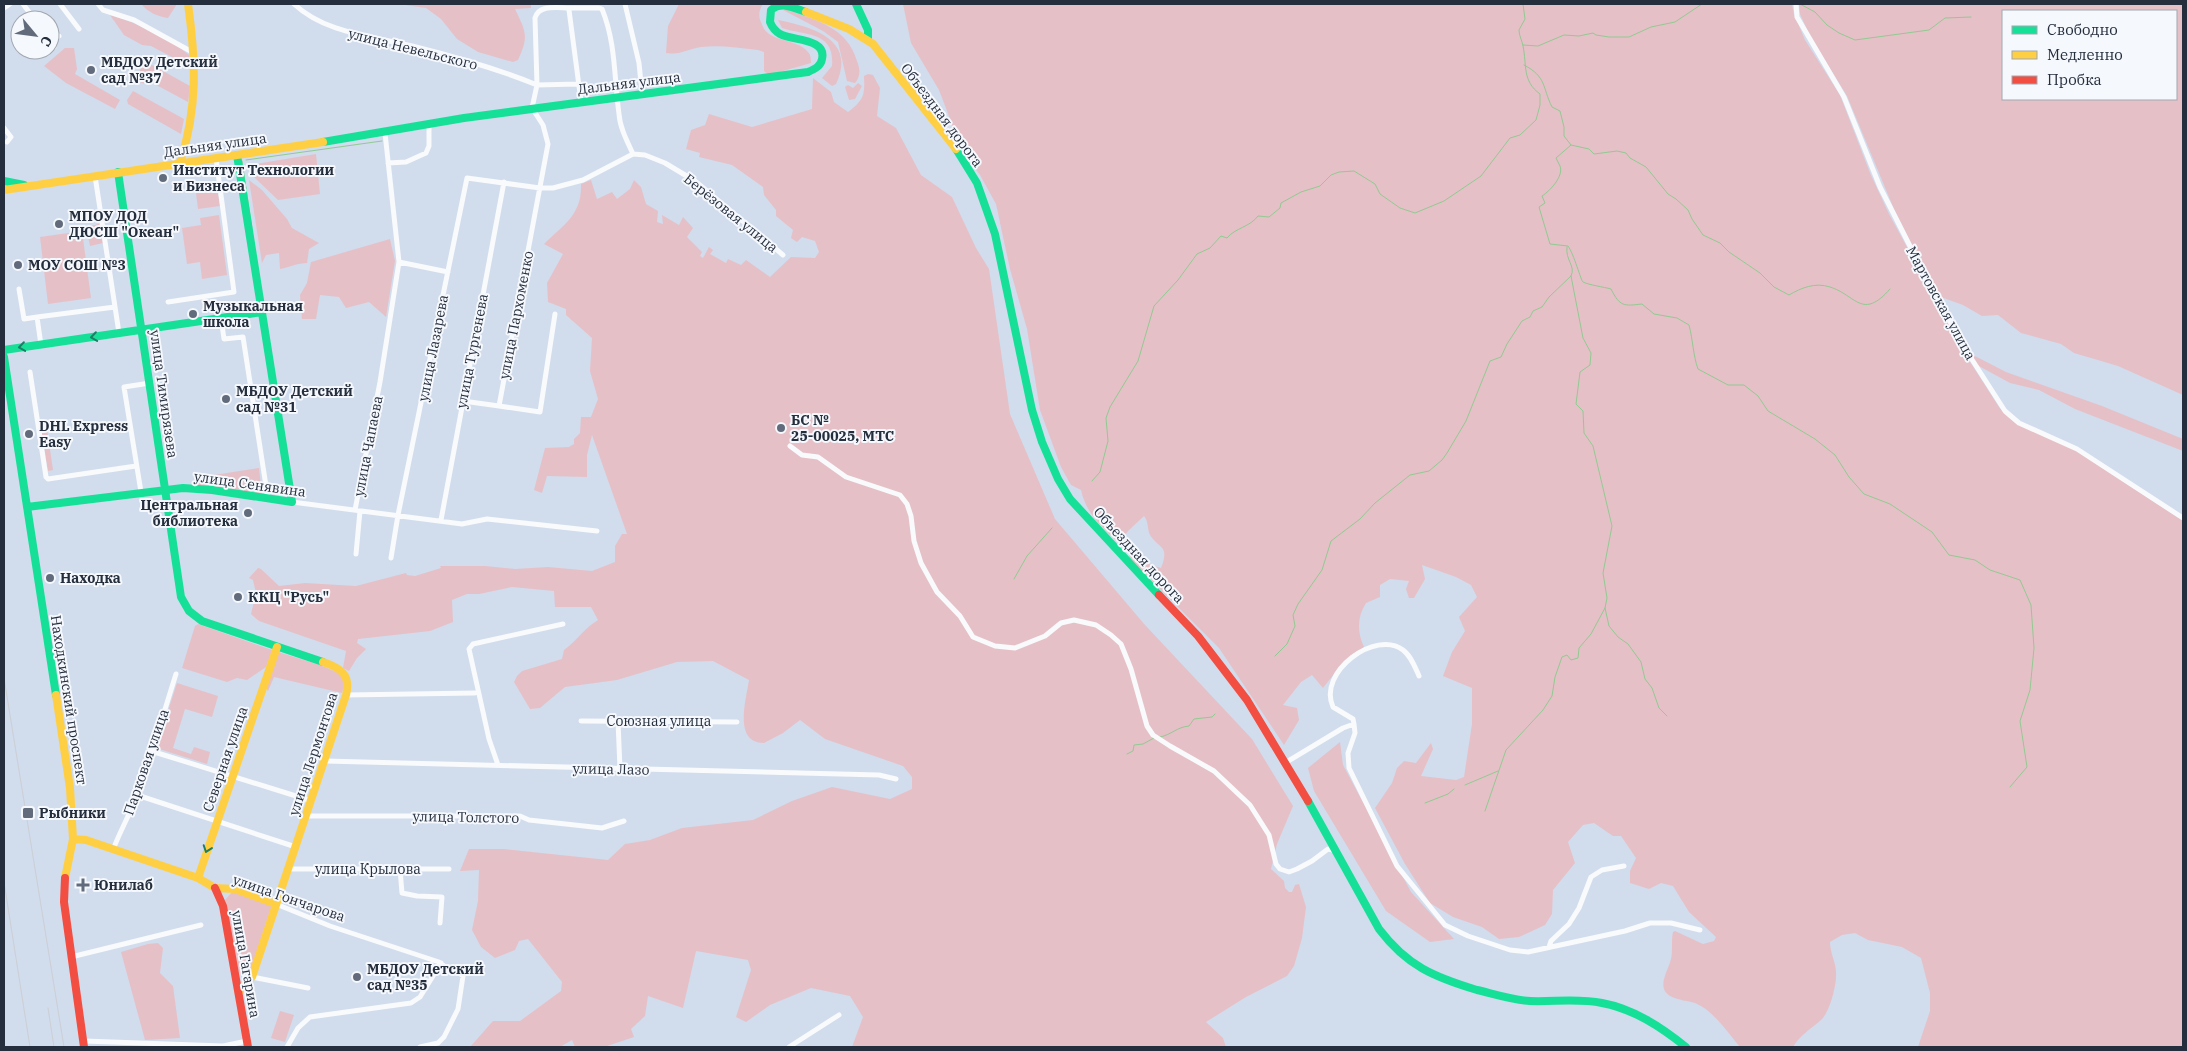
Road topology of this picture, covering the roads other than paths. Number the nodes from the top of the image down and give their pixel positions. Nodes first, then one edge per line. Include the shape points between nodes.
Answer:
1 (10, 4) edge
2 (60, 4) edge
3 (98, 4) edge
4 (188, 4) edge
5 (294, 4) edge
6 (625, 4) edge
7 (856, 4) edge
8 (1796, 4) edge
9 (4, 8) edge
10 (570, 8) junction
11 (79, 29) dead end
12 (868, 39) junction
13 (194, 53) junction
14 (823, 55) joint
15 (578, 84) junction
16 (537, 85) junction
17 (642, 93) junction
18 (618, 96) junction
19 (581, 101) junction
20 (532, 108) junction
21 (429, 124) junction
22 (4, 128) edge
23 (385, 133) junction
24 (7, 142) dead end
25 (633, 154) junction
26 (237, 155) junction
27 (216, 158) junction
28 (180, 163) junction
29 (388, 163) junction
30 (118, 172) junction
31 (95, 176) junction
32 (4, 181) edge
33 (504, 182) junction
34 (31, 186) junction
35 (540, 188) junction
36 (4, 190) edge
37 (783, 255) dead end
38 (399, 262) junction
39 (448, 272) junction
40 (19, 289) dead end
41 (168, 302) dead end
42 (115, 307) junction
43 (262, 312) junction
44 (555, 314) dead end
45 (37, 318) junction
46 (221, 318) junction
47 (142, 330) junction
48 (119, 333) junction
49 (41, 344) junction
50 (4, 350) edge
51 (4, 357) edge
52 (30, 372) dead end
53 (150, 383) junction
54 (463, 401) junction
55 (499, 406) junction
56 (790, 446) dead end
57 (136, 466) junction
58 (165, 489) junction
59 (140, 492) junction
60 (268, 499) junction
61 (292, 502) junction
62 (27, 508) junction
63 (358, 511) junction
64 (398, 515) junction
65 (2183, 518) edge
66 (441, 520) junction
67 (596, 531) dead end
68 (356, 554) dead end
69 (391, 558) dead end
70 (194, 617) joint
71 (563, 624) dead end
72 (276, 649) junction
73 (176, 674) dead end
74 (1419, 676) dead end
75 (475, 693) dead end
76 (346, 695) junction
77 (581, 721) dead end
78 (618, 722) junction
79 (737, 722) dead end
80 (1354, 724) junction
81 (151, 751) junction
82 (325, 761) junction
83 (1285, 763) junction
84 (498, 765) junction
85 (620, 769) junction
86 (232, 777) junction
87 (896, 779) dead end
88 (137, 795) junction
89 (312, 800) junction
90 (306, 816) junction
91 (217, 821) junction
92 (624, 822) dead end
93 (73, 839) junction
94 (296, 847) junction
95 (113, 850) junction
96 (1338, 851) junction
97 (1624, 866) dead end
98 (288, 869) junction
99 (400, 869) junction
100 (449, 869) dead end
101 (198, 878) junction
102 (215, 888) junction
103 (276, 904) junction
104 (440, 923) dead end
105 (201, 925) dead end
106 (1700, 930) dead end
107 (1549, 947) junction
108 (71, 957) junction
109 (441, 963) junction
110 (252, 977) junction
111 (308, 988) dead end
112 (239, 992) junction
113 (839, 1015) dead end
114 (84, 1044) edge
115 (248, 1044) edge
116 (287, 1047) edge
117 (420, 1047) edge
118 (789, 1047) edge
119 (1686, 1047) edge

1 - 9 street
2 - 11 street
3 - 13 street via 103,10 134,20
4 - 13 main road
5 - 16 street, улица Невельского via 338,30 424,49
6 - 17 street via 639,63
7 - 12 main road via 868,30
8 - 65 street, Мартовская улица via 1797,17 1844,97 1880,187 1916,258 1962,344 2006,412 2019,423 2077,449
10 - 15 street
10 - 16 street via 543,9 536,13
10 - 18 street via 602,9 609,26
12 - 14 main road, Объездная дорога via 787,5 777,4 770,15 775,30 814,44
12 - 83 main road, Объездная дорога via 956,149 977,183 995,234 1032,410 1058,480 1096,528 1198,636 1247,700
13 - 28 main road via 195,102
14 - 17 main road, Дальняя улица via 818,68 798,74
15 - 16 street
15 - 19 street
16 - 20 street
17 - 18 main road, Дальняя улица
18 - 19 main road, Дальняя улица
18 - 25 street via 622,129
19 - 20 main road, Дальняя улица
20 - 21 main road, Дальняя улица
20 - 35 street, улица Пархоменко via 543,125 548,144
21 - 23 main road, Дальняя улица
21 - 29 street via 430,146 426,154 406,162
22 - 24 street via 11,137
23 - 26 main road, Дальняя улица
23 - 29 street
25 - 35 street via 583,180
25 - 37 street, Берёзовая улица via 665,163 694,181
26 - 27 main road, Дальняя улица
26 - 43 main road
27 - 28 main road, Дальняя улица
27 - 41 street via 234,292
28 - 30 main road, Дальняя улица
29 - 38 street
30 - 31 main road, Дальняя улица
30 - 47 main road, улица Тимирязева
31 - 34 main road, Дальняя улица
31 - 42 street
32 - 34 main road
33 - 35 street
33 - 39 street, улица Лазарева via 470,177 466,180
33 - 54 street, улица Тургенева
34 - 36 main road, Дальняя улица
35 - 55 street, улица Пархоменко
38 - 39 street
38 - 63 street, улица Чапаева
39 - 64 street, улица Лазарева
40 - 45 street via 24,319
42 - 45 street
42 - 48 street
43 - 46 main road
43 - 61 main road
44 - 55 street via 540,412
45 - 49 street
46 - 47 main road
46 - 60 street via 224,339 243,337
47 - 48 main road
47 - 53 main road, улица Тимирязева
48 -> 49 main road
49 -> 50 main road
51 - 62 main road, Находкинский проспект
52 - 57 street via 48,479
53 - 57 street via 124,387
53 - 58 main road, улица Тимирязева
54 - 55 street
54 - 66 street, улица Тургенева
56 - 96 street via 802,455 818,457 846,478 900,495 911,516 921,563 937,592 960,616 973,637 995,646 1015,648 1045,636 1061,623 1074,620 1096,624 1111,635 1121,644 1147,726 1153,735 1214,771 1250,805 1269,835 1280,869 1289,872 1328,849
57 - 59 street
58 - 59 main road, улица Сенявина
58 - 60 main road, улица Сенявина via 192,488
58 - 70 main road, улица Тимирязева via 181,597
59 - 62 main road, улица Сенявина
60 - 61 main road, улица Сенявина
61 - 63 street, улица Сенявина
62 - 93 main road, Находкинский проспект via 70,788
63 - 64 street, улица Сенявина
63 - 68 street, улица Чапаева
64 - 66 street, улица Сенявина
64 - 69 street, улица Лазарева
66 - 67 street, улица Сенявина via 462,524 487,520
70 - 72 main road, улица Лермонтова
71 - 84 street via 473,644 469,649
72 - 76 main road, улица Лермонтова via 340,670 348,681
72 - 86 main road, Северная улица
73 - 81 street, Парковая улица
74 - 80 street via 1410,657 1396,646 1383,644 1357,654 1342,665 1330,690 1334,707 1353,719
75 - 76 street
76 - 82 main road, улица Лермонтова
77 - 78 street, Союзная улица
78 - 79 street, Союзная улица
78 - 85 street
80 - 83 street
80 - 107 street via 1355,733 1348,753 1349,768 1397,866 1425,903 1445,924 1491,944 1518,952
81 - 86 street
81 - 88 street, Парковая улица
82 - 84 street, улица Лазо
82 - 89 main road, улица Лермонтова
83 - 96 main road, Объездная дорога
84 - 85 street, улица Лазо
85 - 87 street, улица Лазо via 879,775
86 - 89 street
86 - 91 main road, Северная улица
88 - 91 street
88 - 95 street, Парковая улица
89 - 90 main road, улица Лермонтова
90 - 92 street, улица Толстого via 520,816 529,820 602,828
90 - 94 main road, улица Лермонтова
91 - 94 street
91 -> 101 main road, Северная улица
93 - 95 main road, улица Гончарова
93 - 108 main road, Находкинский проспект via 64,892
94 - 98 main road, улица Лермонтова
95 - 101 main road, улица Гончарова
96 - 119 main road, Объездная дорога via 1379,929 1398,953 1416,967 1450,982 1519,999 1588,1000 1622,1008 1647,1019
97 - 107 street via 1602,870 1591,877 1579,908
98 - 99 street, улица Крылова
98 - 103 main road, улица Лермонтова
99 - 100 street, улица Крылова
99 - 104 street via 400,886 404,895 442,897
101 - 102 main road, улица Гончарова
102 - 103 main road, улица Гончарова via 235,890
102 - 112 main road, улица Гагарина via 223,906
103 - 109 street, улица Гончарова via 330,926
103 - 110 main road, улица Лермонтова
105 - 108 street
106 - 107 street via 1671,923 1650,923
108 - 114 main road, Находкинский проспект
109 - 116 street via 420,997 411,1003 310,1017 298,1028
109 - 117 street, улица Гончарова via 463,976 458,1009 438,1043
110 - 111 street
110 - 112 main road, улица Лермонтова
112 - 115 main road, улица Гагарина
113 - 118 street
114 - 115 street

